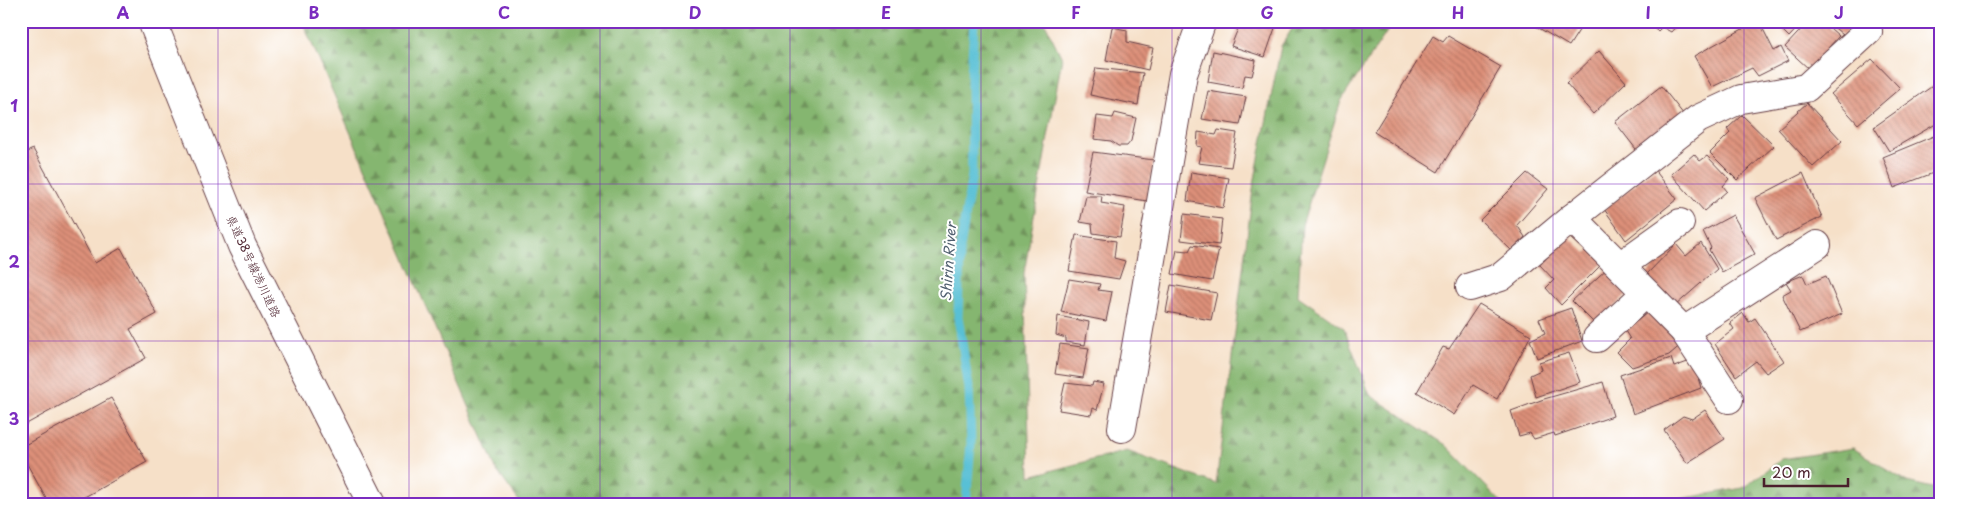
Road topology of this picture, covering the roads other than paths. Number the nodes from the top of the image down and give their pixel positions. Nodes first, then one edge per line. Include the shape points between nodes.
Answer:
1 (152, 21) edge
2 (1202, 21) edge
3 (1865, 21) edge
4 (1572, 218) junction
5 (1680, 223) dead end
6 (1817, 245) dead end
7 (1620, 266) junction
8 (1470, 287) dead end
9 (1646, 293) junction
10 (1684, 331) junction
11 (1597, 338) dead end
12 (1729, 398) dead end
13 (1122, 428) dead end
14 (372, 504) edge

1 - 14 street, 県道38号線港川道路 via 242,246
2 - 13 street via 1183,74
3 - 4 street via 1868,31 1806,88 1741,99 1698,119
4 - 7 street
4 - 8 street via 1501,277
5 - 7 street
6 - 10 street
7 - 9 street
9 - 10 street
9 - 11 street
10 - 12 street

